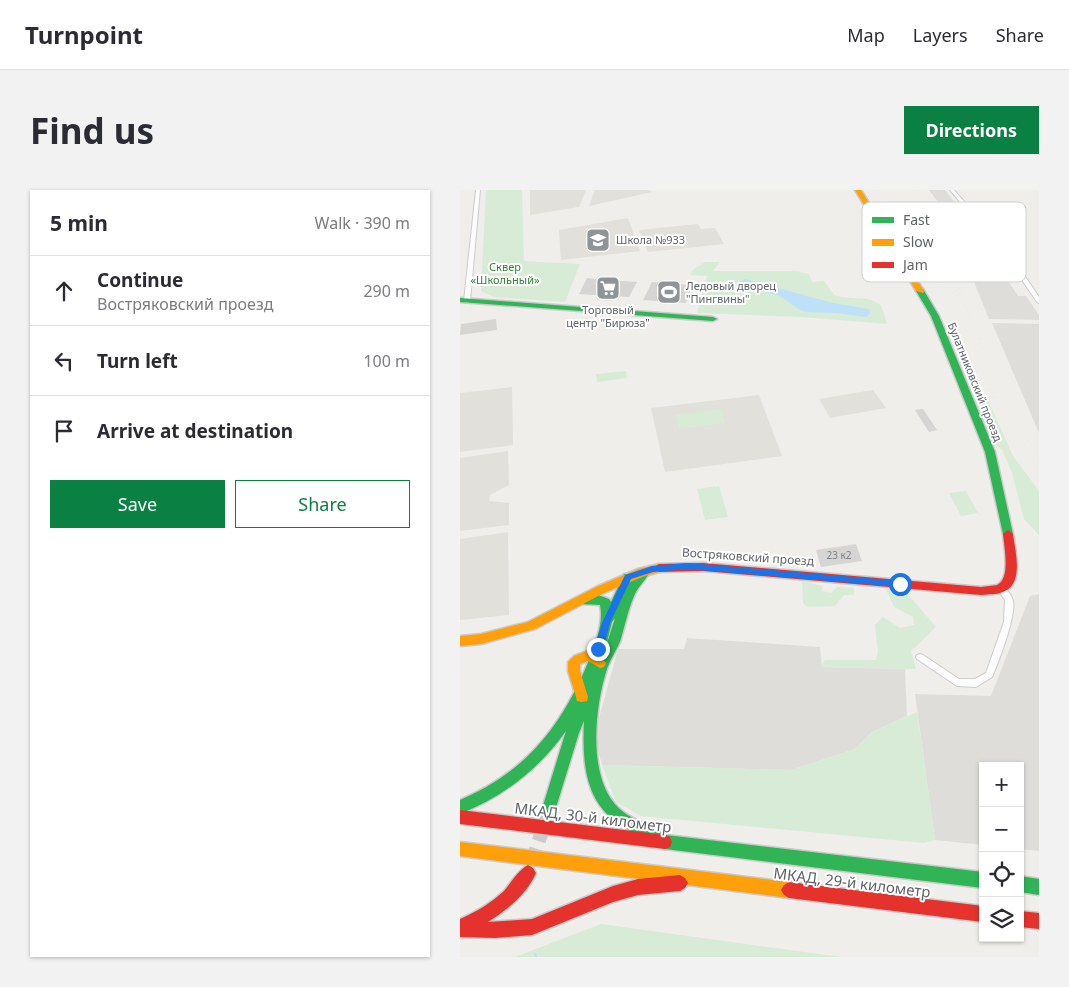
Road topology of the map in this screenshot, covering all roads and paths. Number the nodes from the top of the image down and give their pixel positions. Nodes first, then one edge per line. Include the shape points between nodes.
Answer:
1 (478, 190) edge
2 (858, 190) edge
3 (952, 190) edge
4 (865, 202) edge
5 (962, 202) edge
6 (914, 282) edge
7 (1026, 282) edge
8 (464, 300) edge
9 (1039, 301) edge
10 (713, 319) dead end
11 (649, 570) junction
12 (624, 581) junction
13 (1004, 591) junction
14 (626, 599) junction
15 (575, 603) junction
16 (606, 623) junction
17 (460, 641) edge
18 (920, 657) dead end
19 (598, 662) junction
20 (598, 677) junction
21 (582, 691) junction
22 (576, 723) junction
23 (460, 807) edge
24 (549, 809) tunnel mouth
25 (460, 817) edge
26 (722, 848) junction
27 (460, 849) edge
28 (460, 854) edge
29 (517, 856) junction
30 (528, 873) tunnel mouth
31 (979, 880) edge
32 (718, 881) junction
33 (1024, 885) edge
34 (1039, 887) edge
35 (979, 914) edge
36 (1024, 919) edge
37 (1039, 921) edge
38 (460, 928) edge

1 - 8 street
2 - 4 main road, Булатниковский проезд
3 - 5 street
6 - 13 main road, Булатниковский проезд via 935,316 983,430 1007,522 1010,575
7 - 9 street
8 - 10 main road
11 - 12 main road, Востряковский проезд
11 - 13 main road, Востряковский проезд via 674,566 704,567
11 - 14 main road via 632,583
12 - 14 main road
12 - 15 main road, Востряковский проезд
12 - 16 main road
13 - 18 street, Булатниковский проезд via 1010,606 1008,622 989,674 976,683 957,682
14 - 19 main road via 611,650
15 - 16 main road via 598,599 605,602
15 - 17 main road, Востряковский проезд via 514,632
16 - 19 main road
19 - 20 main road
19 - 21 main road
19 - 21 main road via 584,654 574,662 573,671
20 - 22 main road
20 - 26 main road via 590,735 598,787 608,807 630,825 645,831
21 - 22 main road
21 - 23 main road via 560,731 523,772 487,798
22 - 24 main road
25 - 26 main road, МКАД, 30-й километр
26 - 31 main road, МКАД, 29-й километр
27 - 29 main road
28 - 29 main road
29 - 32 main road
30 - 38 main road via 519,888 499,908
32 - 35 main road, МКАД, 29-й километр
32 - 38 main road via 638,887 532,927
33 - 34 main road
36 - 37 main road

